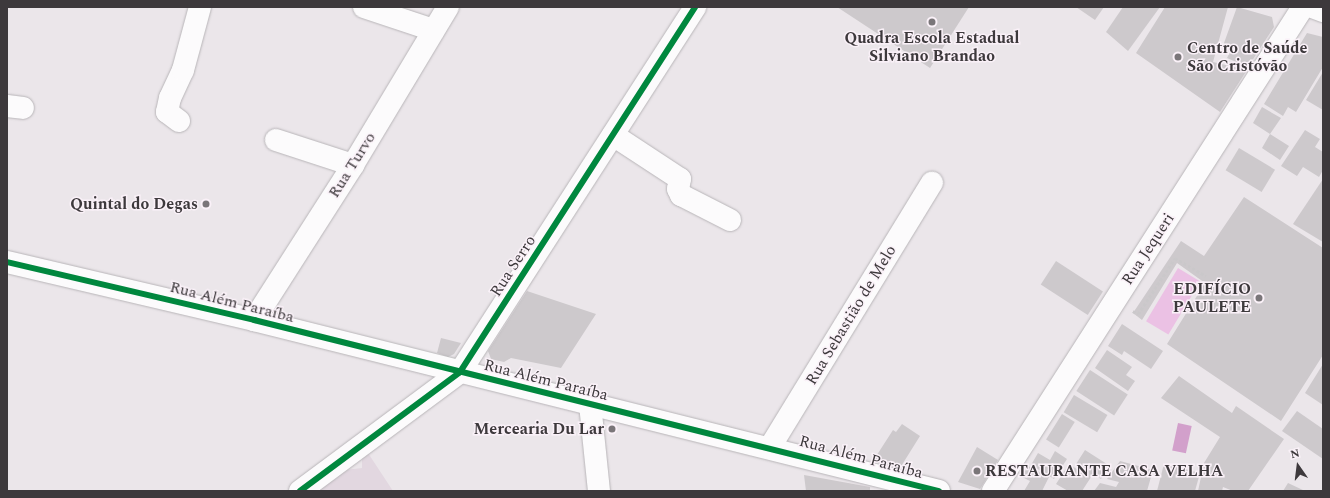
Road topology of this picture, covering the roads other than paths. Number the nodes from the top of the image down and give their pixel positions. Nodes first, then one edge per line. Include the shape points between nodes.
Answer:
1 (200, 7) edge
2 (364, 7) edge
3 (448, 7) edge
4 (695, 7) edge
5 (1303, 7) edge
6 (1312, 7) edge
7 (1323, 11) edge
8 (433, 30) junction
9 (179, 121) dead end
10 (612, 135) junction
11 (276, 140) dead end
12 (353, 165) junction
13 (932, 183) dead end
14 (730, 220) dead end
15 (7, 262) edge
16 (254, 320) junction
17 (460, 372) junction
18 (590, 404) junction
19 (770, 447) junction
20 (300, 491) edge
21 (599, 491) edge
22 (939, 491) edge
23 (993, 491) edge

1 - 9 street via 183,70 170,98 168,112
2 - 8 street
3 - 8 street, Rua Turvo
4 - 10 street, Rua Serro
5 - 23 street, Rua Jequeri
6 - 7 street
8 - 12 street, Rua Turvo
10 - 14 street via 680,179 678,189 681,195
10 - 17 street, Rua Serro
11 - 12 street
12 - 16 street, Rua Turvo
13 - 19 street, Rua Sebastião de Melo
15 - 16 street, Rua Além Paraíba
16 - 17 street, Rua Além Paraíba
17 - 18 street, Rua Além Paraíba
17 - 20 street, Rua Serro
18 - 19 street, Rua Além Paraíba
18 - 21 street
19 - 22 street, Rua Além Paraíba

